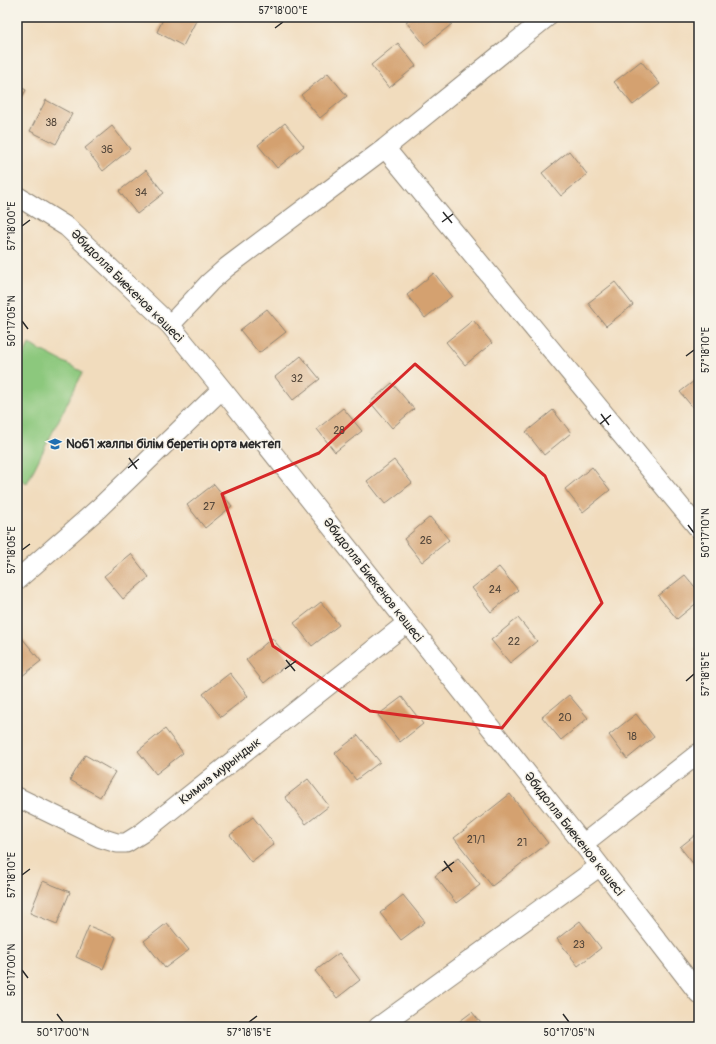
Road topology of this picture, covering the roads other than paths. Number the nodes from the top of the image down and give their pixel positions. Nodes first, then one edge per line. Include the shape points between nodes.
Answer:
1 (547, 17) edge
2 (385, 148) junction
3 (17, 196) edge
4 (170, 325) junction
5 (222, 389) junction
6 (699, 529) edge
7 (17, 580) edge
8 (407, 623) junction
9 (699, 752) edge
10 (17, 797) edge
11 (583, 844) junction
12 (600, 866) junction
13 (699, 994) edge
14 (378, 1027) edge

1 - 2 street
2 - 4 street via 227,267
2 - 6 street
3 - 4 street, Әбидолла Биекенов көшесі via 67,227
4 - 5 street, Әбидолла Биекенов көшесі
5 - 7 street via 99,508
5 - 8 street, Әбидолла Биекенов көшесі
8 - 10 street, Кымыз мурындык via 126,844 101,838
8 - 11 street, Әбидолла Биекенов көшесі
9 - 11 street
11 - 12 street, Әбидолла Биекенов көшесі
12 - 13 street, Әбидолла Биекенов көшесі
12 - 14 street

